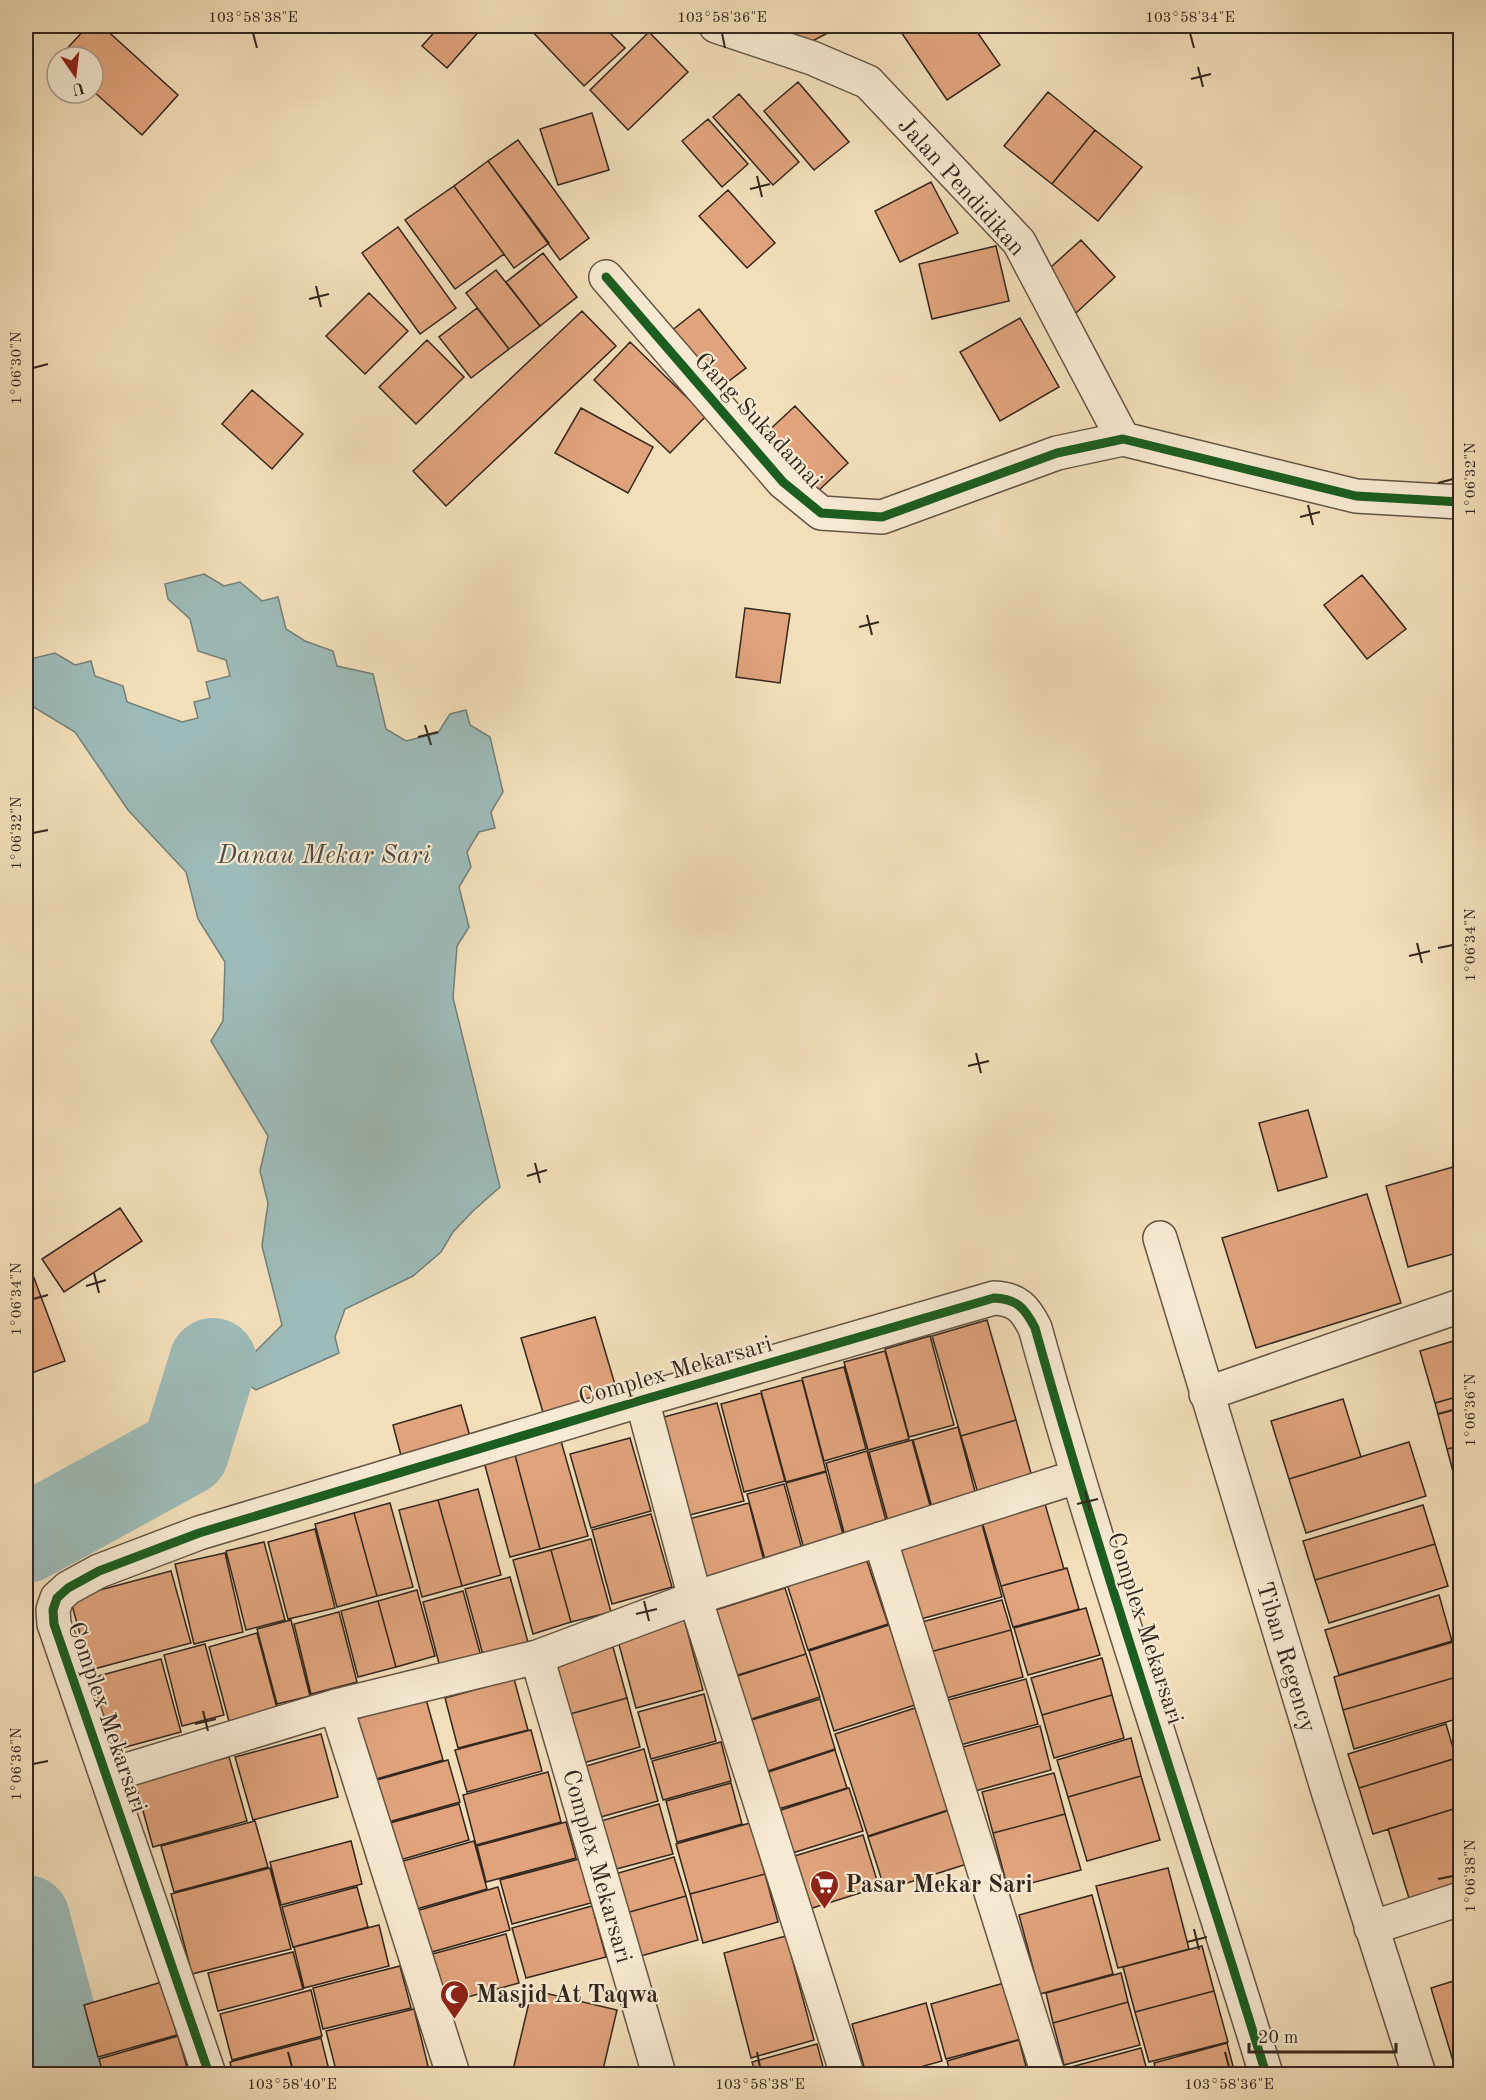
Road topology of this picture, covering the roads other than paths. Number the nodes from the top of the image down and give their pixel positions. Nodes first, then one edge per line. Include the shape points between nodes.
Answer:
1 (716, 26) edge
2 (606, 277) dead end
3 (1123, 439) junction
4 (1461, 502) edge
5 (1160, 1238) dead end
6 (1461, 1306) edge
7 (1206, 1394) junction
8 (642, 1400) junction
9 (1076, 1477) junction
10 (880, 1539) junction
11 (695, 1598) junction
12 (537, 1657) junction
13 (336, 1706) junction
14 (107, 1776) junction
15 (1461, 1899) edge
16 (1371, 1928) junction
17 (209, 2074) edge
18 (453, 2074) edge
19 (660, 2074) edge
20 (847, 2074) edge
21 (1048, 2074) edge
22 (1266, 2074) edge
23 (1419, 2074) edge

1 - 3 street, Jalan Pendidikan via 812,58 868,82 1019,242
2 - 3 street, Gang Sukadamai via 783,482 821,513 882,517 1057,453
3 - 4 street via 1356,496
5 - 7 street, Tiban Regency
6 - 7 street
7 - 16 street, Tiban Regency
8 - 9 street, Complex Mekarsari via 970,1304 1006,1299 1016,1301 1028,1313 1035,1328
8 - 11 street, Complex Mekarsari
8 - 14 street, Complex Mekarsari via 199,1533 99,1571 68,1588 57,1598 54,1624
9 - 10 street, Complex Mekarsari
9 - 22 street, Complex Mekarsari
10 - 11 street, Complex Mekarsari
10 - 21 street
11 - 12 street, Complex Mekarsari
11 - 20 street, Complex Mekarsari
12 - 13 street, Complex Mekarsari
12 - 19 street, Complex Mekarsari
13 - 14 street, Complex Mekarsari
13 - 18 street
14 - 17 street, Complex Mekarsari
15 - 16 street
16 - 23 street, Tiban Regency

